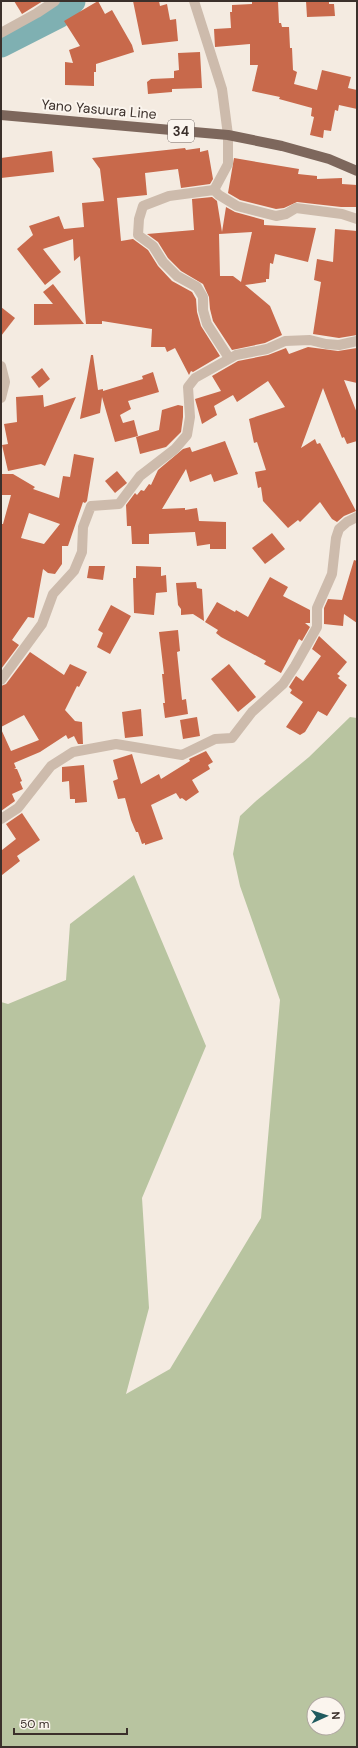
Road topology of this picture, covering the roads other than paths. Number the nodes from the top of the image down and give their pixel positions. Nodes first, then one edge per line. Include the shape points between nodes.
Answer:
1 (55, 1) edge
2 (194, 1) edge
3 (1, 33) edge
4 (1, 115) edge
5 (228, 135) junction
6 (357, 170) edge
7 (214, 190) junction
8 (357, 219) edge
9 (357, 341) edge
10 (229, 358) junction
11 (1, 366) edge
12 (1, 398) edge
13 (357, 517) edge
14 (1, 680) edge
15 (1, 820) edge

1 - 3 street
2 - 5 street via 222,89
4 - 5 main road, Yano Yasuura Line / 34
5 - 6 main road, Yano Yasuura Line / 34 via 282,146
5 - 7 street via 228,164
7 - 8 street via 237,206 276,216 296,208 342,214
7 - 10 street via 169,196 143,206 138,235 152,246 177,276 197,287 203,297 206,320
9 - 10 street via 338,345 310,340 285,341 267,349 244,352
10 - 14 street via 195,378 188,387 190,417 187,435 175,449 140,476 119,504 91,506 83,527 82,552 74,571 53,594 42,624
11 - 12 street via 5,382
13 - 15 street via 339,529 332,574 318,608 316,627 295,666 283,684 252,712 232,738 215,739 182,755 116,744 73,752 51,766 18,808

